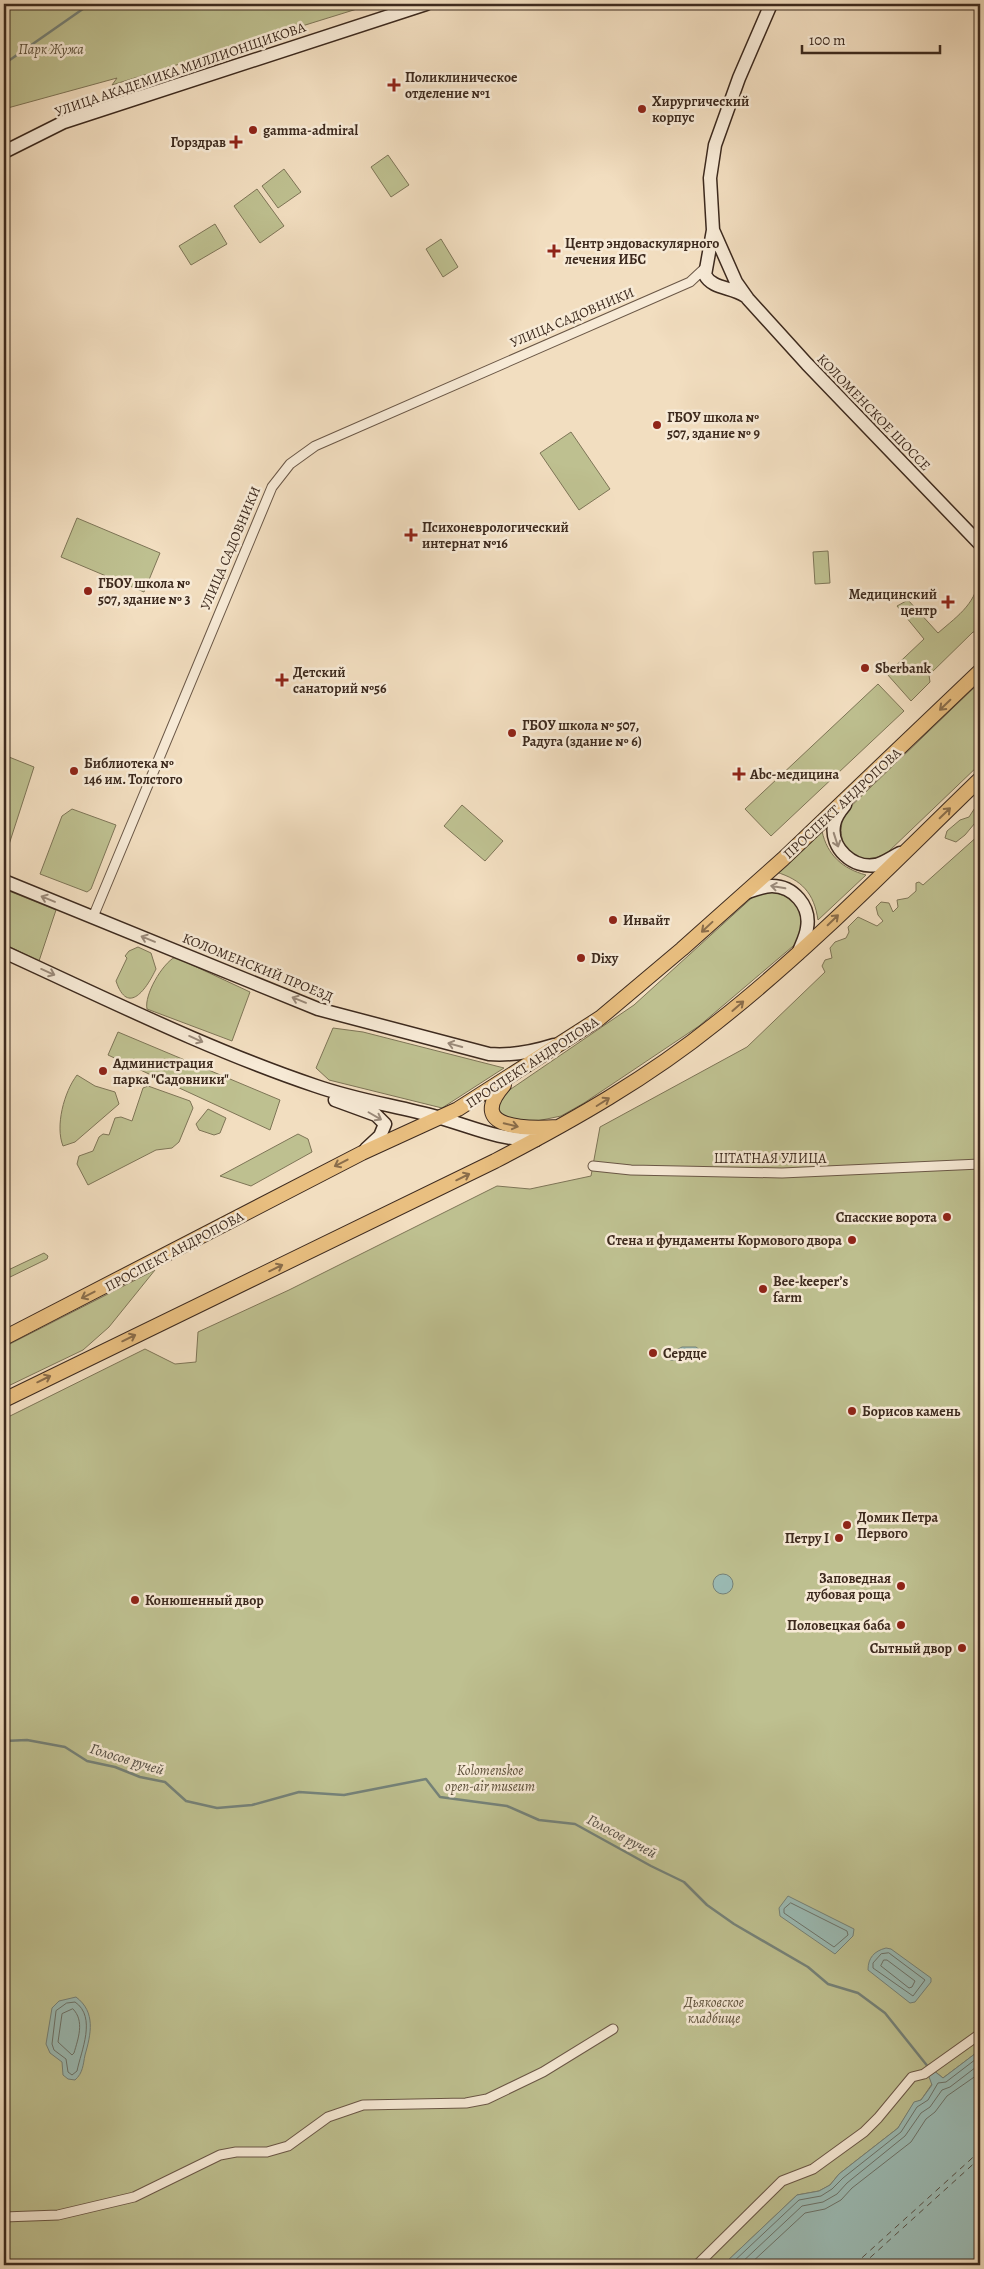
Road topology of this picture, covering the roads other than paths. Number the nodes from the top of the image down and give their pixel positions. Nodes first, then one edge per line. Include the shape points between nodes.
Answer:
1 (426, 4) edge
2 (771, 4) edge
3 (4, 152) edge
4 (713, 230) junction
5 (729, 265) junction
6 (705, 266) junction
7 (690, 282) junction
8 (714, 284) junction
9 (748, 299) junction
10 (980, 544) edge
11 (980, 671) edge
12 (980, 779) edge
13 (850, 796) junction
14 (910, 847) junction
15 (4, 881) edge
16 (743, 894) junction
17 (93, 916) junction
18 (4, 952) edge
19 (798, 954) junction
20 (568, 1040) junction
21 (512, 1076) junction
22 (318, 1087) junction
23 (437, 1117) junction
24 (561, 1127) junction
25 (536, 1140) junction
26 (362, 1153) junction
27 (980, 1164) edge
28 (593, 1166) dead end
29 (4, 1338) edge
30 (4, 1400) edge
31 (613, 2029) dead end
32 (980, 2034) edge
33 (4, 2217) edge
34 (697, 2265) edge

1 - 3 main road, УЛИЦА АКАДЕМИКА МИЛЛИОНЩИКОВА via 64,122
2 - 4 main road via 715,145 710,178
4 - 5 main road
4 - 6 main road
5 - 6 main road via 715,258
5 - 8 main road via 728,281
5 - 9 main road, КОЛОМЕНСКОЕ ШОССЕ
6 - 7 street, УЛИЦА САДОВНИКИ
6 - 8 main road via 706,278
7 - 8 street, УЛИЦА САДОВНИКИ
7 - 17 street, УЛИЦА САДОВНИКИ via 315,446 290,464 272,487
8 - 9 main road, КОЛОМЕНСКОЕ ШОССЕ
9 - 10 main road, КОЛОМЕНСКОЕ ШОССЕ
11 -> 13 main road, ПРОСПЕКТ АНДРОПОВА
14 -> 12 main road
13 -> 14 main road via 836,817 834,828 837,845 849,858 860,864 878,865
13 - 16 main road, ПРОСПЕКТ АНДРОПОВА
19 -> 14 main road
17 -> 15 main road, КОЛОМЕНСКИЙ ПРОЕЗД
19 -> 16 main road via 808,924 797,896 786,889 771,886
16 -> 20 main road, ПРОСПЕКТ АНДРОПОВА via 632,992
20 -> 17 main road, КОЛОМЕНСКИЙ ПРОЕЗД via 531,1052 489,1054 318,1008
18 -> 22 main road via 238,1058
24 -> 19 main road via 636,1081 708,1030
20 - 21 main road, ПРОСПЕКТ АНДРОПОВА
21 - 23 main road, ПРОСПЕКТ АНДРОПОВА via 458,1109
21 -> 24 main road via 494,1099 492,1109 497,1120 521,1127
22 - 23 main road
22 -> 26 main road via 324,1095 376,1115 385,1124 380,1136
23 - 25 main road via 506,1139
23 - 26 main road, ПРОСПЕКТ АНДРОПОВА
24 - 25 main road
30 -> 25 main road
26 -> 29 main road, ПРОСПЕКТ АНДРОПОВА
27 - 28 street, ШТАТНАЯ УЛИЦА via 782,1173 631,1170
31 - 33 street via 543,2072 487,2099 466,2103 363,2105 328,2117 288,2146 267,2152 236,2152 220,2156 134,2197 58,2215
32 - 34 street via 924,2074 912,2077 864,2132 813,2169 782,2181

